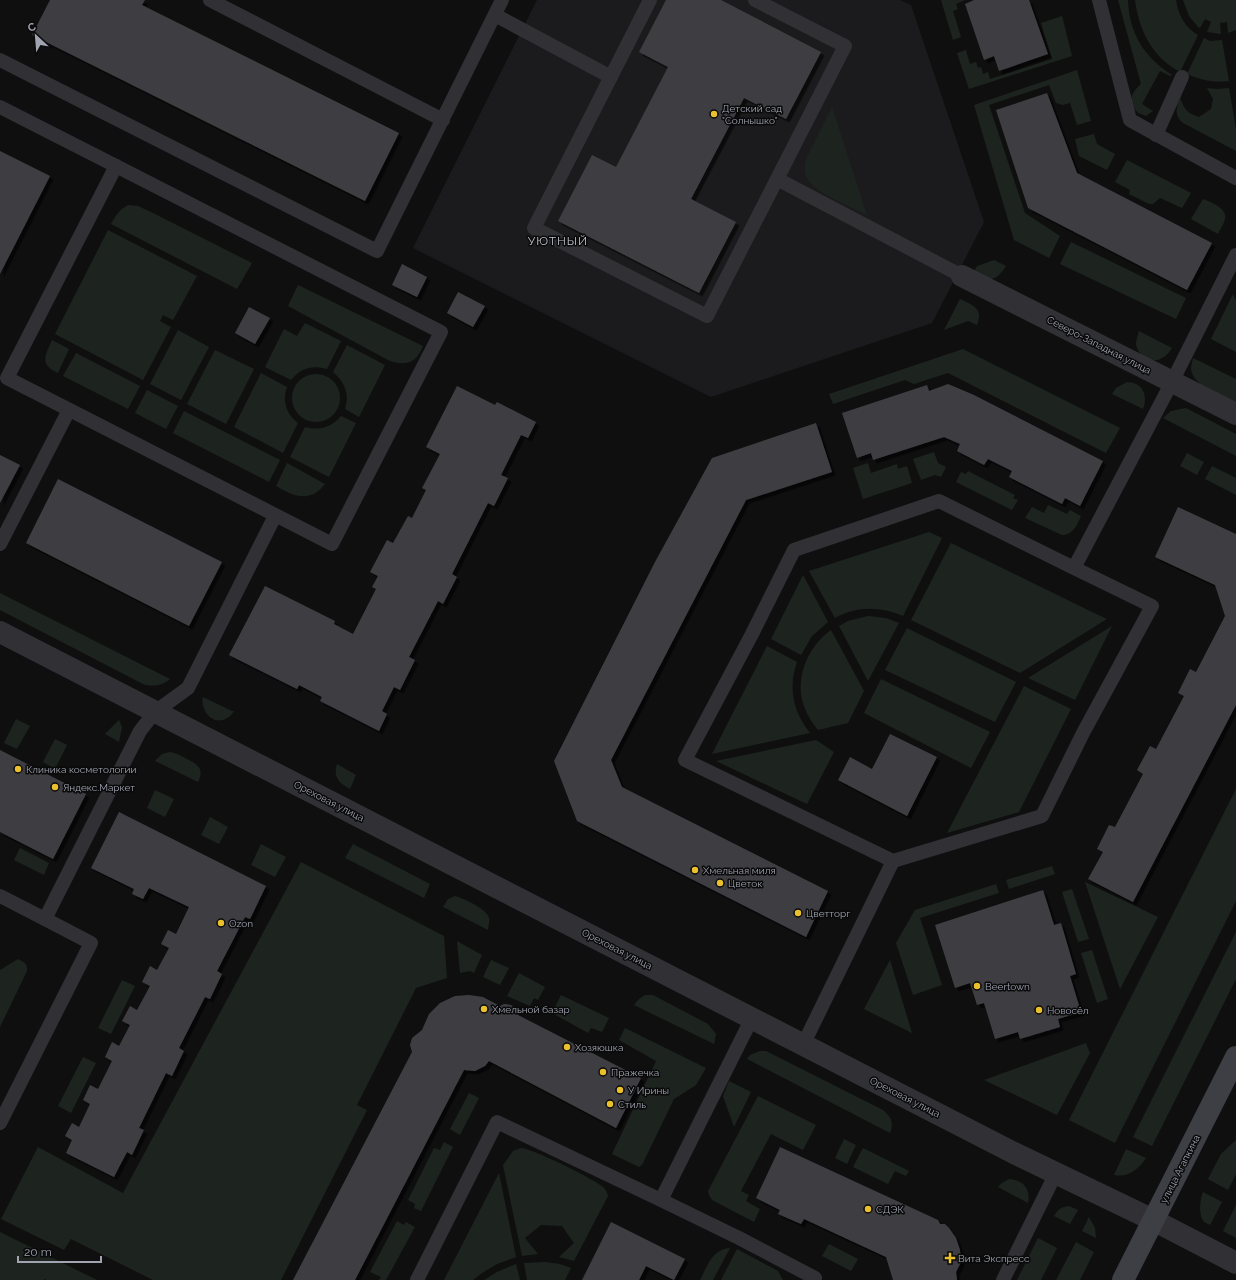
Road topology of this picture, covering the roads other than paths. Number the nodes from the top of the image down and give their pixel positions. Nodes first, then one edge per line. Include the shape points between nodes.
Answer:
1 (210, 0) edge
2 (502, 0) edge
3 (650, 0) edge
4 (755, 0) edge
5 (1099, 0) edge
6 (494, 15) junction
7 (0, 60) edge
8 (611, 77) junction
9 (1182, 77) dead end
10 (0, 107) edge
11 (443, 120) junction
12 (1156, 135) junction
13 (116, 166) junction
14 (1236, 178) edge
15 (777, 179) junction
16 (1236, 255) edge
17 (962, 276) joint
18 (1172, 382) junction
19 (69, 410) junction
20 (1236, 414) edge
21 (275, 516) junction
22 (0, 544) edge
23 (1074, 568) junction
24 (0, 632) edge
25 (155, 712) junction
26 (894, 860) junction
27 (0, 896) edge
28 (45, 919) junction
29 (752, 1018) junction
30 (803, 1045) junction
31 (1236, 1057) edge
32 (0, 1123) edge
33 (1056, 1173) junction
34 (661, 1200) junction
35 (1153, 1220) junction
36 (1236, 1263) edge
37 (417, 1280) edge
38 (814, 1280) edge
39 (1003, 1280) edge
40 (1123, 1280) edge

1 - 11 lane
2 - 6 lane
3 - 8 lane
4 - 15 lane via 845,46
5 - 12 lane via 1130,120
6 - 8 lane
6 - 11 lane
7 - 11 lane via 377,251
8 - 15 lane via 534,228 707,316
9 - 12 lane
10 - 13 lane
12 - 14 lane
13 - 19 lane via 7,378
13 - 21 lane via 441,332 332,544
15 - 17 lane
16 - 18 lane
17 - 18 street, Северо-Западная улица
18 - 20 street, Северо-Западная улица
18 - 23 lane
19 - 21 lane
19 - 22 lane
21 - 25 lane via 188,688
23 - 26 lane via 1152,606 1083,733 1042,816
23 - 26 lane via 939,500 794,550 685,760
24 - 25 street, Ореховая улица
25 - 28 lane via 140,731
25 - 29 street, Ореховая улица
26 - 30 lane
27 - 28 lane
28 - 32 lane via 91,943
29 - 30 street, Ореховая улица
29 - 34 lane
30 - 33 street, Ореховая улица
31 - 35 main road, улица Агапкина
33 - 35 street, Ореховая улица
33 - 39 lane
34 - 37 lane via 497,1122
34 - 38 lane via 739,1238 815,1278
35 - 36 street, Ореховая улица
35 - 40 main road, улица Агапкина

